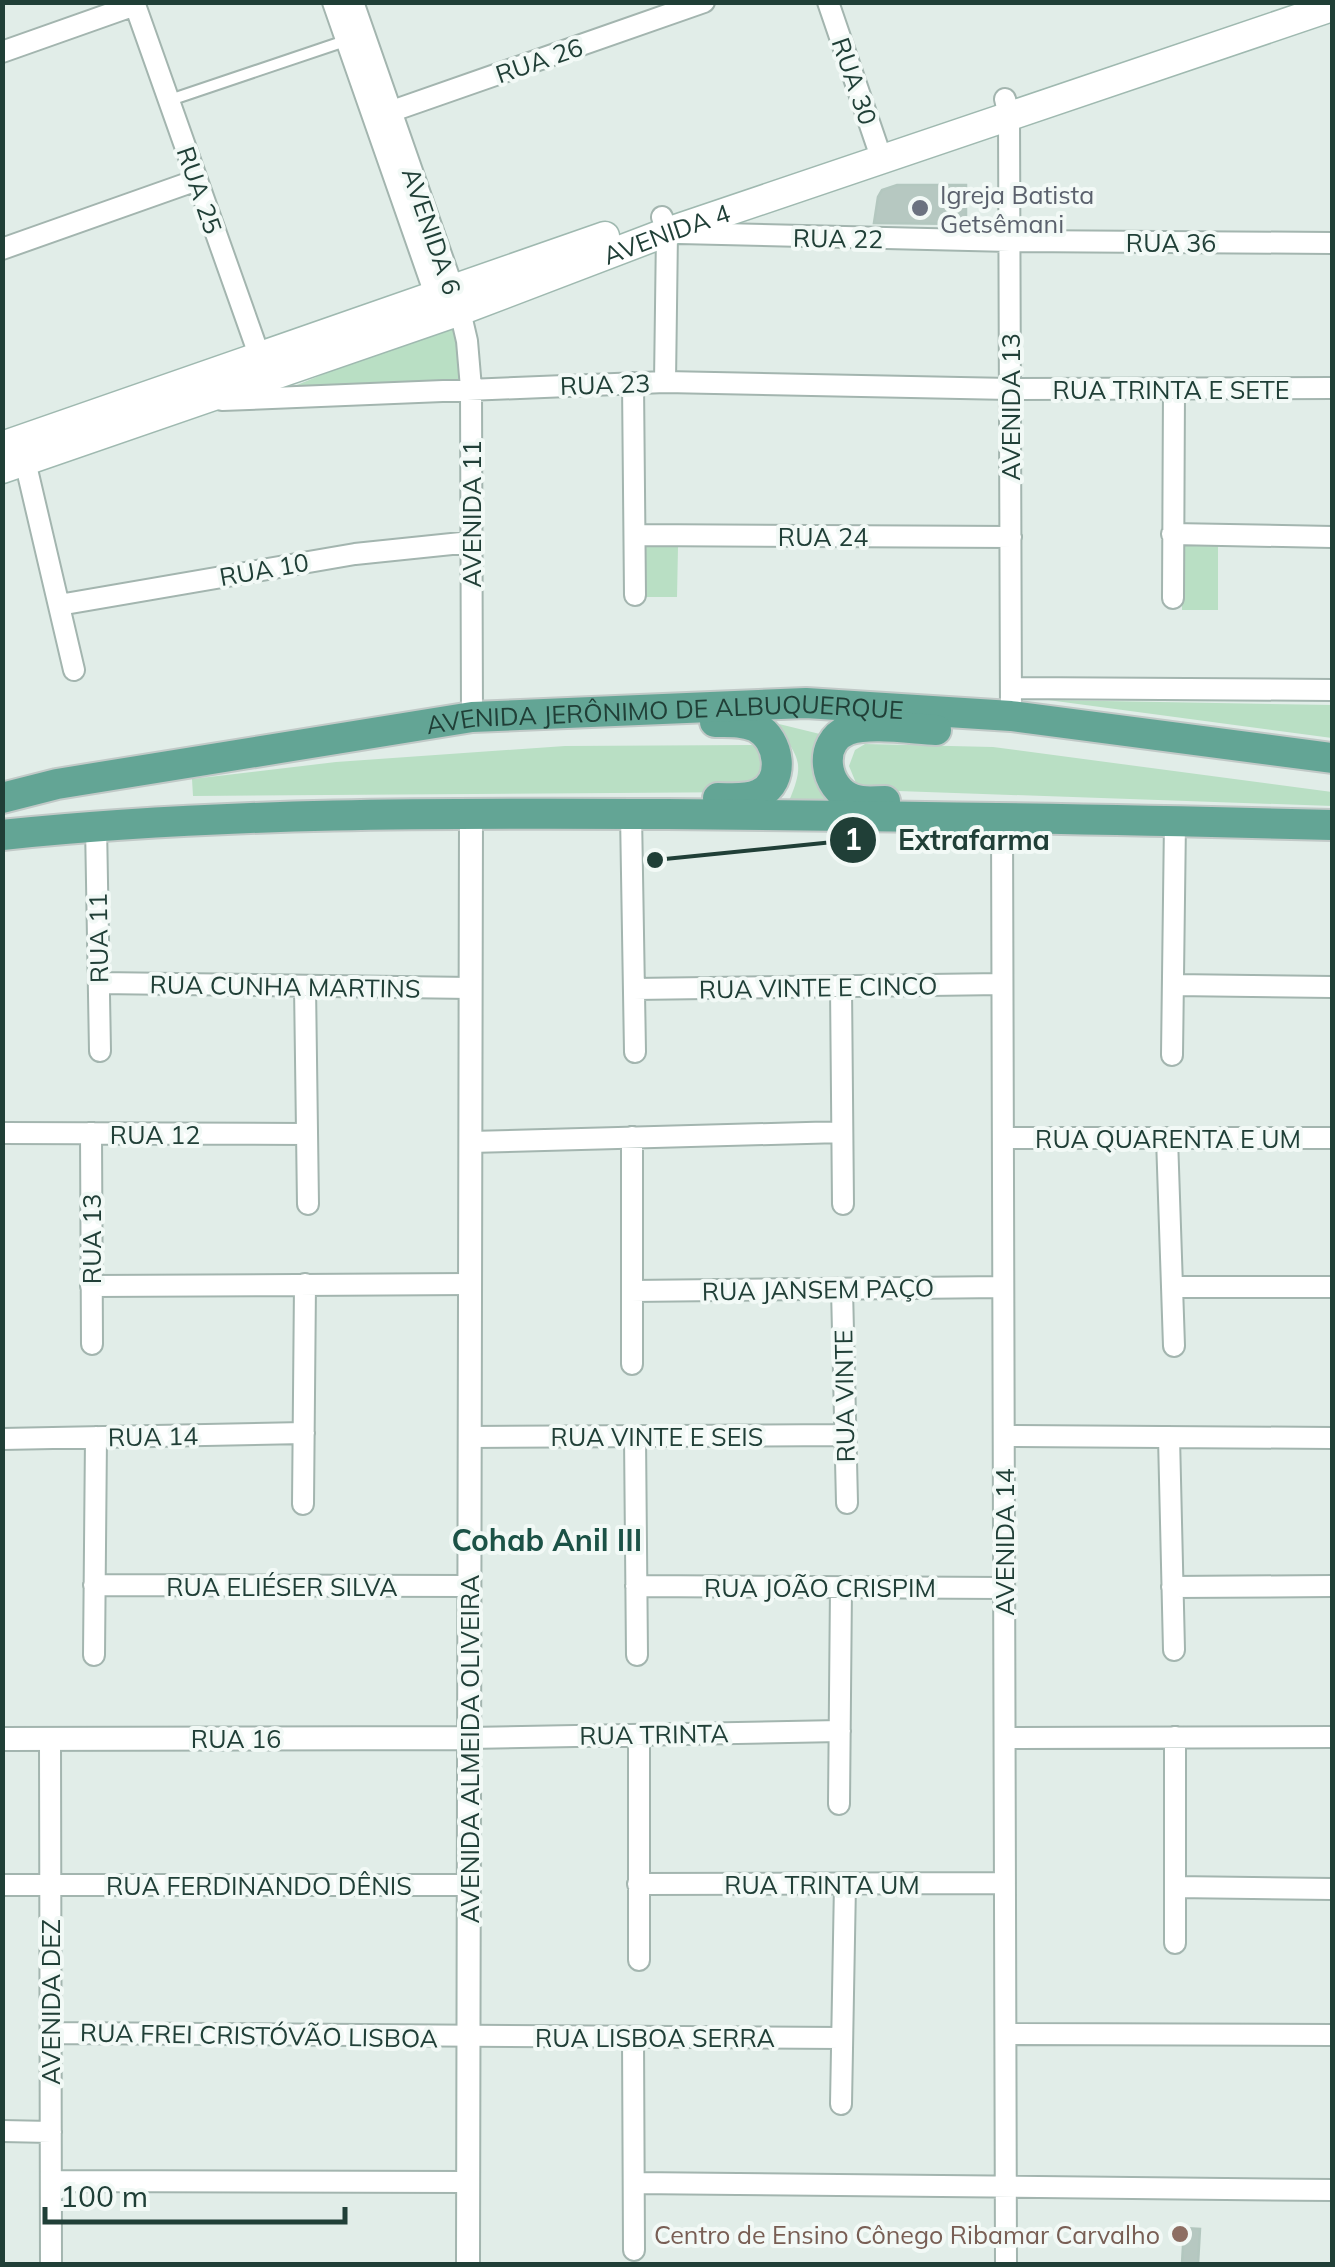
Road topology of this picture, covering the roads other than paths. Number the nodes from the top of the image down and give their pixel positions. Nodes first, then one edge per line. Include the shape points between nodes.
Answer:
1 (334, 2) edge
2 (352, 2) edge
3 (704, 2) edge
4 (828, 2) edge
5 (1288, 2) edge
6 (134, 4) edge
7 (1332, 7) edge
8 (355, 38) junction
9 (2, 52) edge
10 (168, 100) junction
11 (1007, 108) junction
12 (382, 114) junction
13 (879, 152) junction
14 (197, 180) junction
15 (664, 224) junction
16 (1010, 241) junction
17 (1332, 244) edge
18 (2, 249) edge
19 (449, 298) junction
20 (263, 367) junction
21 (665, 382) junction
22 (633, 383) junction
23 (471, 388) junction
24 (1332, 388) edge
25 (1010, 389) junction
26 (1174, 389) junction
27 (200, 400) junction
28 (10, 459) edge
29 (1172, 534) junction
30 (635, 536) junction
31 (1011, 536) junction
32 (1332, 536) edge
33 (470, 542) junction
34 (635, 594) dead end
35 (1173, 598) dead end
36 (60, 605) junction
37 (74, 670) dead end
38 (1332, 690) edge
39 (1011, 702) junction
40 (472, 718) junction
41 (1224, 742) junction
42 (1331, 757) edge
43 (2, 798) edge
44 (471, 814) junction
45 (631, 814) junction
46 (1002, 818) junction
47 (1175, 821) junction
48 (96, 825) junction
49 (1332, 825) edge
50 (2, 835) edge
51 (99, 983) junction
52 (1002, 984) junction
53 (1174, 985) junction
54 (305, 986) junction
55 (1332, 987) edge
56 (470, 988) junction
57 (841, 988) junction
58 (634, 989) junction
59 (100, 1051) dead end
60 (635, 1052) dead end
61 (1172, 1055) dead end
62 (842, 1132) junction
63 (2, 1133) edge
64 (91, 1133) junction
65 (307, 1134) junction
66 (632, 1137) junction
67 (1003, 1138) junction
68 (1167, 1138) junction
69 (1332, 1138) edge
70 (470, 1142) junction
71 (308, 1204) dead end
72 (843, 1204) dead end
73 (305, 1284) junction
74 (470, 1284) junction
75 (92, 1286) junction
76 (1004, 1287) junction
77 (1172, 1287) junction
78 (1332, 1287) edge
79 (842, 1289) junction
80 (632, 1291) junction
81 (92, 1344) dead end
82 (1174, 1346) dead end
83 (632, 1364) dead end
84 (304, 1433) junction
85 (846, 1435) junction
86 (635, 1436) junction
87 (1004, 1436) junction
88 (96, 1437) junction
89 (470, 1437) junction
90 (1169, 1437) junction
91 (1332, 1438) edge
92 (2, 1439) edge
93 (846, 1503) dead end
94 (303, 1504) dead end
95 (94, 1585) junction
96 (469, 1586) junction
97 (636, 1586) junction
98 (1172, 1586) junction
99 (1332, 1586) edge
100 (841, 1587) junction
101 (1004, 1588) junction
102 (1174, 1650) dead end
103 (94, 1654) dead end
104 (637, 1655) dead end
105 (840, 1731) junction
106 (639, 1735) junction
107 (1174, 1737) junction
108 (468, 1738) junction
109 (1005, 1738) junction
110 (1332, 1738) edge
111 (2, 1739) edge
112 (50, 1739) junction
113 (839, 1804) dead end
114 (1005, 1883) junction
115 (638, 1884) junction
116 (844, 1884) junction
117 (2, 1885) edge
118 (50, 1885) junction
119 (468, 1886) junction
120 (1175, 1888) junction
121 (1332, 1889) edge
122 (1175, 1943) dead end
123 (638, 1960) dead end
124 (50, 2032) junction
125 (1006, 2034) junction
126 (1332, 2035) edge
127 (468, 2037) junction
128 (633, 2037) junction
129 (842, 2038) junction
130 (842, 2104) dead end
131 (2, 2131) edge
132 (51, 2132) junction
133 (51, 2181) junction
134 (468, 2182) junction
135 (634, 2184) junction
136 (1006, 2186) junction
137 (1332, 2190) edge
138 (634, 2250) dead end
139 (51, 2264) edge
140 (468, 2264) edge
141 (1006, 2264) edge

1 - 8 street, AVENIDA 6
2 - 8 street, AVENIDA 6
3 - 12 street, RUA 26
4 - 13 street, RUA 30
5 - 11 main road, AVENIDA 4
6 - 9 street
6 - 10 street, RUA 25
7 - 11 main road, AVENIDA 4
8 - 10 lane
8 - 12 street, AVENIDA 6
10 - 14 street, RUA 25
11 - 13 main road, AVENIDA 4
11 - 16 street, AVENIDA 13
12 - 19 street, AVENIDA 6
13 - 15 main road, AVENIDA 4
14 - 18 street
14 - 20 street, RUA 25
15 - 16 street, RUA 22
15 - 19 main road, AVENIDA 4
15 - 21 street
16 - 17 street, RUA 36
16 - 25 street, AVENIDA 13
19 - 20 main road, AVENIDA 4
19 - 23 street, AVENIDA 11 via 467,340
20 - 27 main road, AVENIDA 4
20 - 28 main road, AVENIDA 4
21 - 22 street, RUA 23
21 - 25 street, RUA 23
22 - 23 street, RUA 23
22 - 30 street
23 - 27 street, RUA 23
23 - 33 street, AVENIDA 11
24 - 26 street, RUA TRINTA E SETE
25 - 26 street, RUA TRINTA E SETE
25 - 31 street, AVENIDA 13
26 - 29 street
27 - 28 main road, AVENIDA 4
28 - 36 street
29 - 32 street
29 - 35 street
30 - 31 street, RUA 24
30 - 34 street
31 - 39 street, AVENIDA 13
33 - 36 street, RUA 10 via 355,554
33 - 40 street, AVENIDA 11
36 - 37 street
38 - 39 street, AVENIDA JERÔNIMO DE ALBUQUERQUE
39 - 40 main road, AVENIDA JERÔNIMO DE ALBUQUERQUE via 639,708
39 - 41 main road, AVENIDA JERÔNIMO DE ALBUQUERQUE
40 - 43 main road, AVENIDA JERÔNIMO DE ALBUQUERQUE
40 - 44 main road via 741,723 765,733 776,764 768,787 753,796 594,801
41 - 42 main road, AVENIDA JERÔNIMO DE ALBUQUERQUE
41 - 47 main road via 858,728 840,735 828,753 834,784 856,801 992,802
44 - 45 main road
44 - 48 main road
44 - 56 street, AVENIDA ALMEIDA OLIVEIRA
45 - 46 main road
45 - 58 street
46 - 47 main road
46 - 52 street, AVENIDA 14
47 - 49 main road
47 - 53 street
48 - 50 main road
48 - 51 street, RUA 11
51 - 54 street, RUA CUNHA MARTINS
51 - 59 street, RUA 11
52 - 57 street, RUA VINTE E CINCO
52 - 67 street, AVENIDA 14
53 - 55 street
53 - 61 street
54 - 56 street, RUA CUNHA MARTINS
54 - 65 street
56 - 70 street, AVENIDA ALMEIDA OLIVEIRA
57 - 58 street, RUA VINTE E CINCO
57 - 62 street
58 - 60 street
62 - 66 street
62 - 72 street
63 - 64 street, RUA 12
64 - 65 street, RUA 12
64 - 75 street, RUA 13
65 - 71 street
66 - 70 street
66 - 80 street
67 - 68 street, RUA QUARENTA E UM
67 - 76 street, AVENIDA 14
68 - 69 street, RUA QUARENTA E UM
68 - 77 street
70 - 74 street, AVENIDA ALMEIDA OLIVEIRA
73 - 74 street
73 - 75 street
73 - 84 street
74 - 89 street, AVENIDA ALMEIDA OLIVEIRA
75 - 81 street, RUA 13
76 - 79 street, RUA JANSEM PAÇO
76 - 87 street, AVENIDA 14
77 - 78 street
77 - 82 street
79 - 80 street, RUA JANSEM PAÇO
79 - 85 street, RUA VINTE
80 - 83 street
84 - 88 street, RUA 14
84 - 94 street
85 - 86 street, RUA VINTE E SEIS
85 - 93 street, RUA VINTE
86 - 89 street, RUA VINTE E SEIS
86 - 97 street
87 - 90 street
87 - 101 street, AVENIDA 14
88 - 92 street, RUA 14
88 - 95 street
89 - 96 street, AVENIDA ALMEIDA OLIVEIRA
90 - 91 street
90 - 98 street
95 - 96 street, RUA ELIÉSER SILVA
95 - 103 street
96 - 108 street, AVENIDA ALMEIDA OLIVEIRA
97 - 100 street, RUA JOÃO CRISPIM
97 - 104 street
98 - 99 street
98 - 102 street
100 - 101 street, RUA JOÃO CRISPIM
100 - 105 street
101 - 109 street, AVENIDA 14
105 - 106 street, RUA TRINTA
105 - 113 street
106 - 108 street, RUA TRINTA
106 - 115 street
107 - 109 street
107 - 110 street
107 - 120 street
108 - 112 street, RUA 16
108 - 119 street, AVENIDA ALMEIDA OLIVEIRA
109 - 114 street, AVENIDA 14
111 - 112 street, RUA 16
112 - 118 street, AVENIDA DEZ
114 - 116 street, RUA TRINTA UM
114 - 125 street, AVENIDA 14
115 - 116 street, RUA TRINTA UM
115 - 123 street
116 - 129 street
117 - 118 street, RUA FERDINANDO DÊNIS
118 - 119 street, RUA FERDINANDO DÊNIS
118 - 124 street, AVENIDA DEZ
119 - 127 street, AVENIDA ALMEIDA OLIVEIRA
120 - 121 street
120 - 122 street
124 - 127 street, RUA FREI CRISTÓVÃO LISBOA
124 - 132 street, AVENIDA DEZ
125 - 126 street
125 - 136 street, AVENIDA 14
127 - 128 street, RUA LISBOA SERRA
127 - 134 street, AVENIDA ALMEIDA OLIVEIRA
128 - 129 street, RUA LISBOA SERRA
128 - 135 street
129 - 130 street
131 - 132 street
132 - 133 street, AVENIDA DEZ
133 - 134 street
133 - 139 street, AVENIDA DEZ
134 - 140 street, AVENIDA ALMEIDA OLIVEIRA
135 - 136 street
135 - 138 street
136 - 137 street
136 - 141 street, AVENIDA 14

